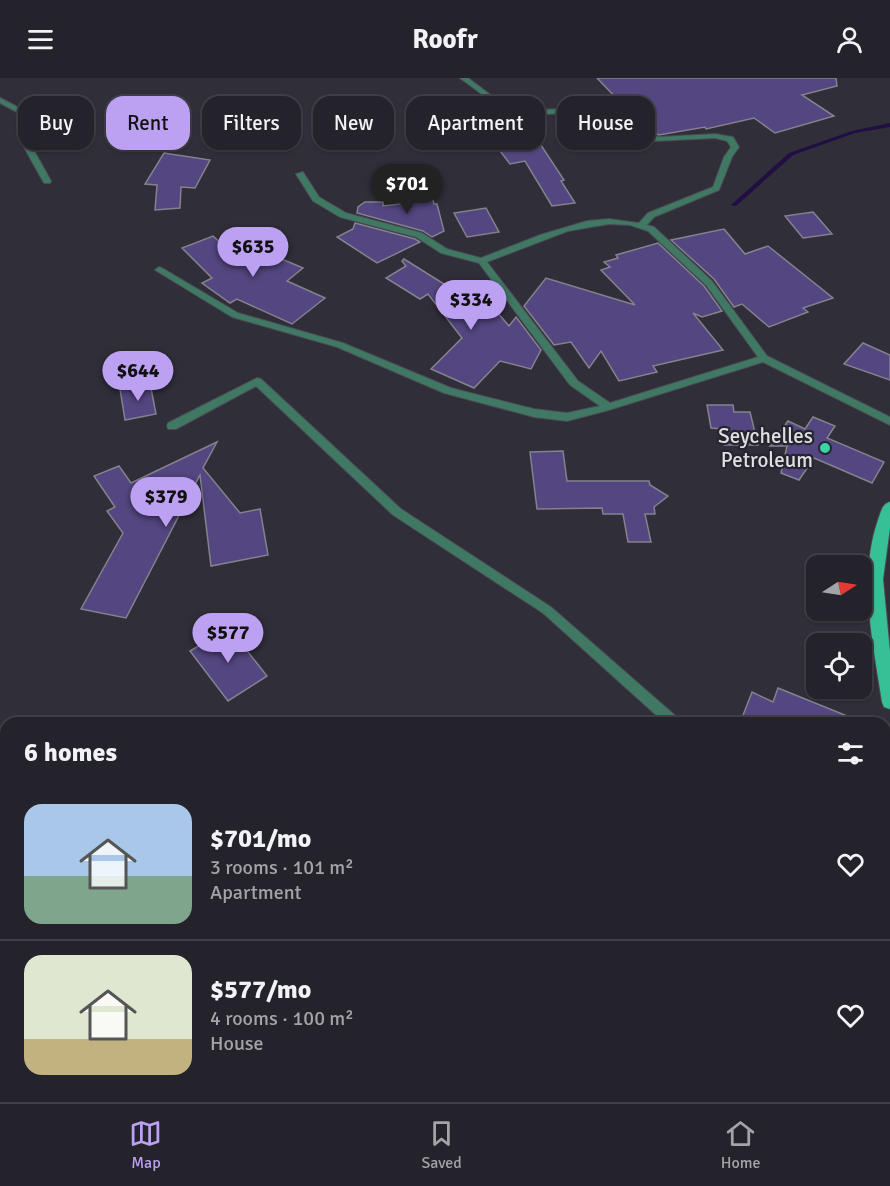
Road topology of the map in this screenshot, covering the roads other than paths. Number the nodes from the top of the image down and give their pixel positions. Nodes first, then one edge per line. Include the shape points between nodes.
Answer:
1 (464, 78) edge
2 (0, 100) edge
3 (300, 174) dead end
4 (47, 181) dead end
5 (642, 225) junction
6 (482, 261) junction
7 (159, 270) dead end
8 (764, 358) junction
9 (609, 407) junction
10 (890, 421) edge
11 (172, 426) dead end
12 (890, 507) edge
13 (890, 702) edge
14 (667, 717) edge

1 - 5 street via 510,113 607,109 614,110 623,123 657,139 715,135 730,139 735,147 716,188 651,215
2 - 4 street via 41,121 24,140
3 - 6 street via 316,199 343,215 419,235 444,251
5 - 6 street via 605,223 563,229
5 - 8 street via 709,283
6 - 9 street via 574,383
7 - 9 street via 235,315 340,345 448,391 534,413 567,417
8 - 9 street
8 - 10 street
11 - 14 street via 257,381 397,512 547,610
12 - 13 main road via 879,539 876,581

